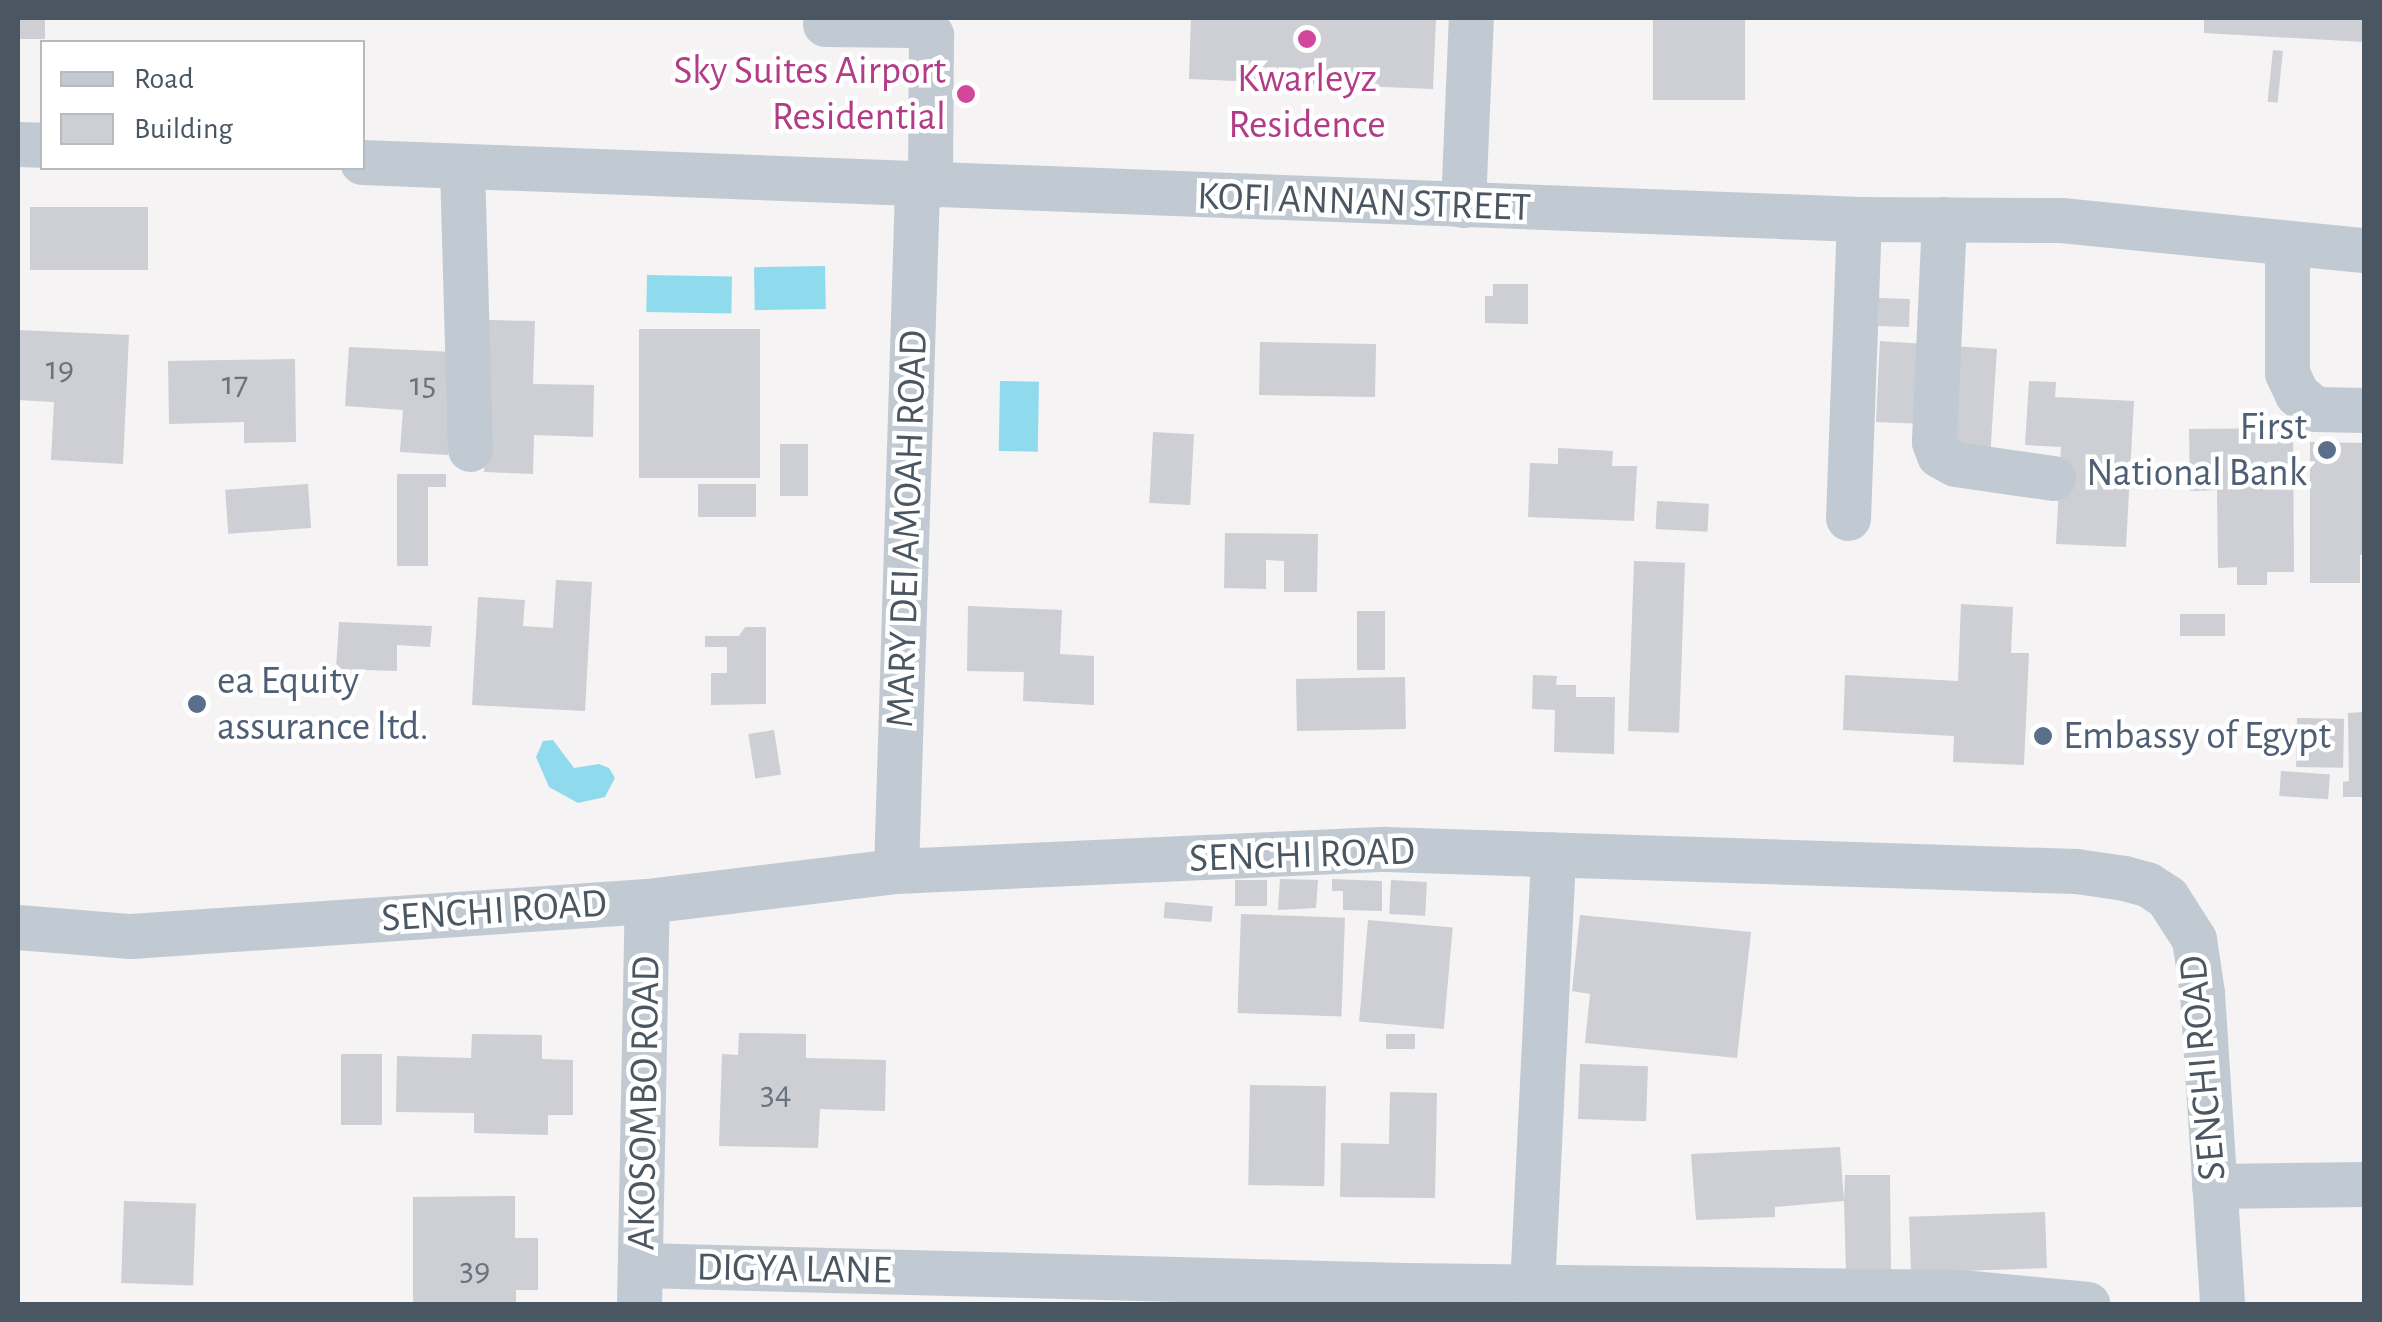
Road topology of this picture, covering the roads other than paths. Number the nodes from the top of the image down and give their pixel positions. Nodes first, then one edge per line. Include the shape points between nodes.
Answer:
1 (1471, 18) edge
2 (825, 24) dead end
3 (365, 162) edge
4 (462, 166) junction
5 (924, 186) junction
6 (1463, 205) junction
7 (1859, 219) junction
8 (1944, 219) junction
9 (2287, 244) junction
10 (2364, 250) edge
11 (2364, 410) edge
12 (470, 449) dead end
13 (2052, 478) dead end
14 (1848, 518) dead end
15 (1553, 855) junction
16 (896, 871) junction
17 (647, 901) junction
18 (18, 927) edge
19 (2364, 1184) edge
20 (2214, 1186) junction
21 (640, 1285) edge
22 (1532, 1287) junction
23 (1405, 1295) edge
24 (1631, 1297) edge
25 (2086, 1304) edge
26 (2222, 1304) edge

1 - 6 street
2 - 5 street, MARY DEI AMOAH ROAD via 914,25 930,35
3 - 4 street, KOFI ANNAN STREET
4 - 5 street, KOFI ANNAN STREET
4 - 12 street
5 - 6 street, KOFI ANNAN STREET
5 - 16 street, MARY DEI AMOAH ROAD
6 - 7 street, KOFI ANNAN STREET
7 - 8 street, KOFI ANNAN STREET
7 - 14 street
8 - 9 street, KOFI ANNAN STREET via 2060,220
8 - 13 street via 1934,442 1955,464
9 - 10 street, KOFI ANNAN STREET
9 - 11 street via 2287,373 2315,409
15 - 16 street, SENCHI ROAD via 1386,848
15 - 20 street, SENCHI ROAD via 2076,870 2147,884 2181,913 2194,939
15 - 22 street
16 - 17 street, SENCHI ROAD
17 - 18 street, SENCHI ROAD via 131,936
17 - 21 street, AKOSOMBO ROAD
19 - 20 street
20 - 26 street, SENCHI ROAD
21 - 23 street, DIGYA LANE
22 - 23 street, DIGYA LANE
22 - 24 street, DIGYA LANE
24 - 25 street, DIGYA LANE via 1961,1292

